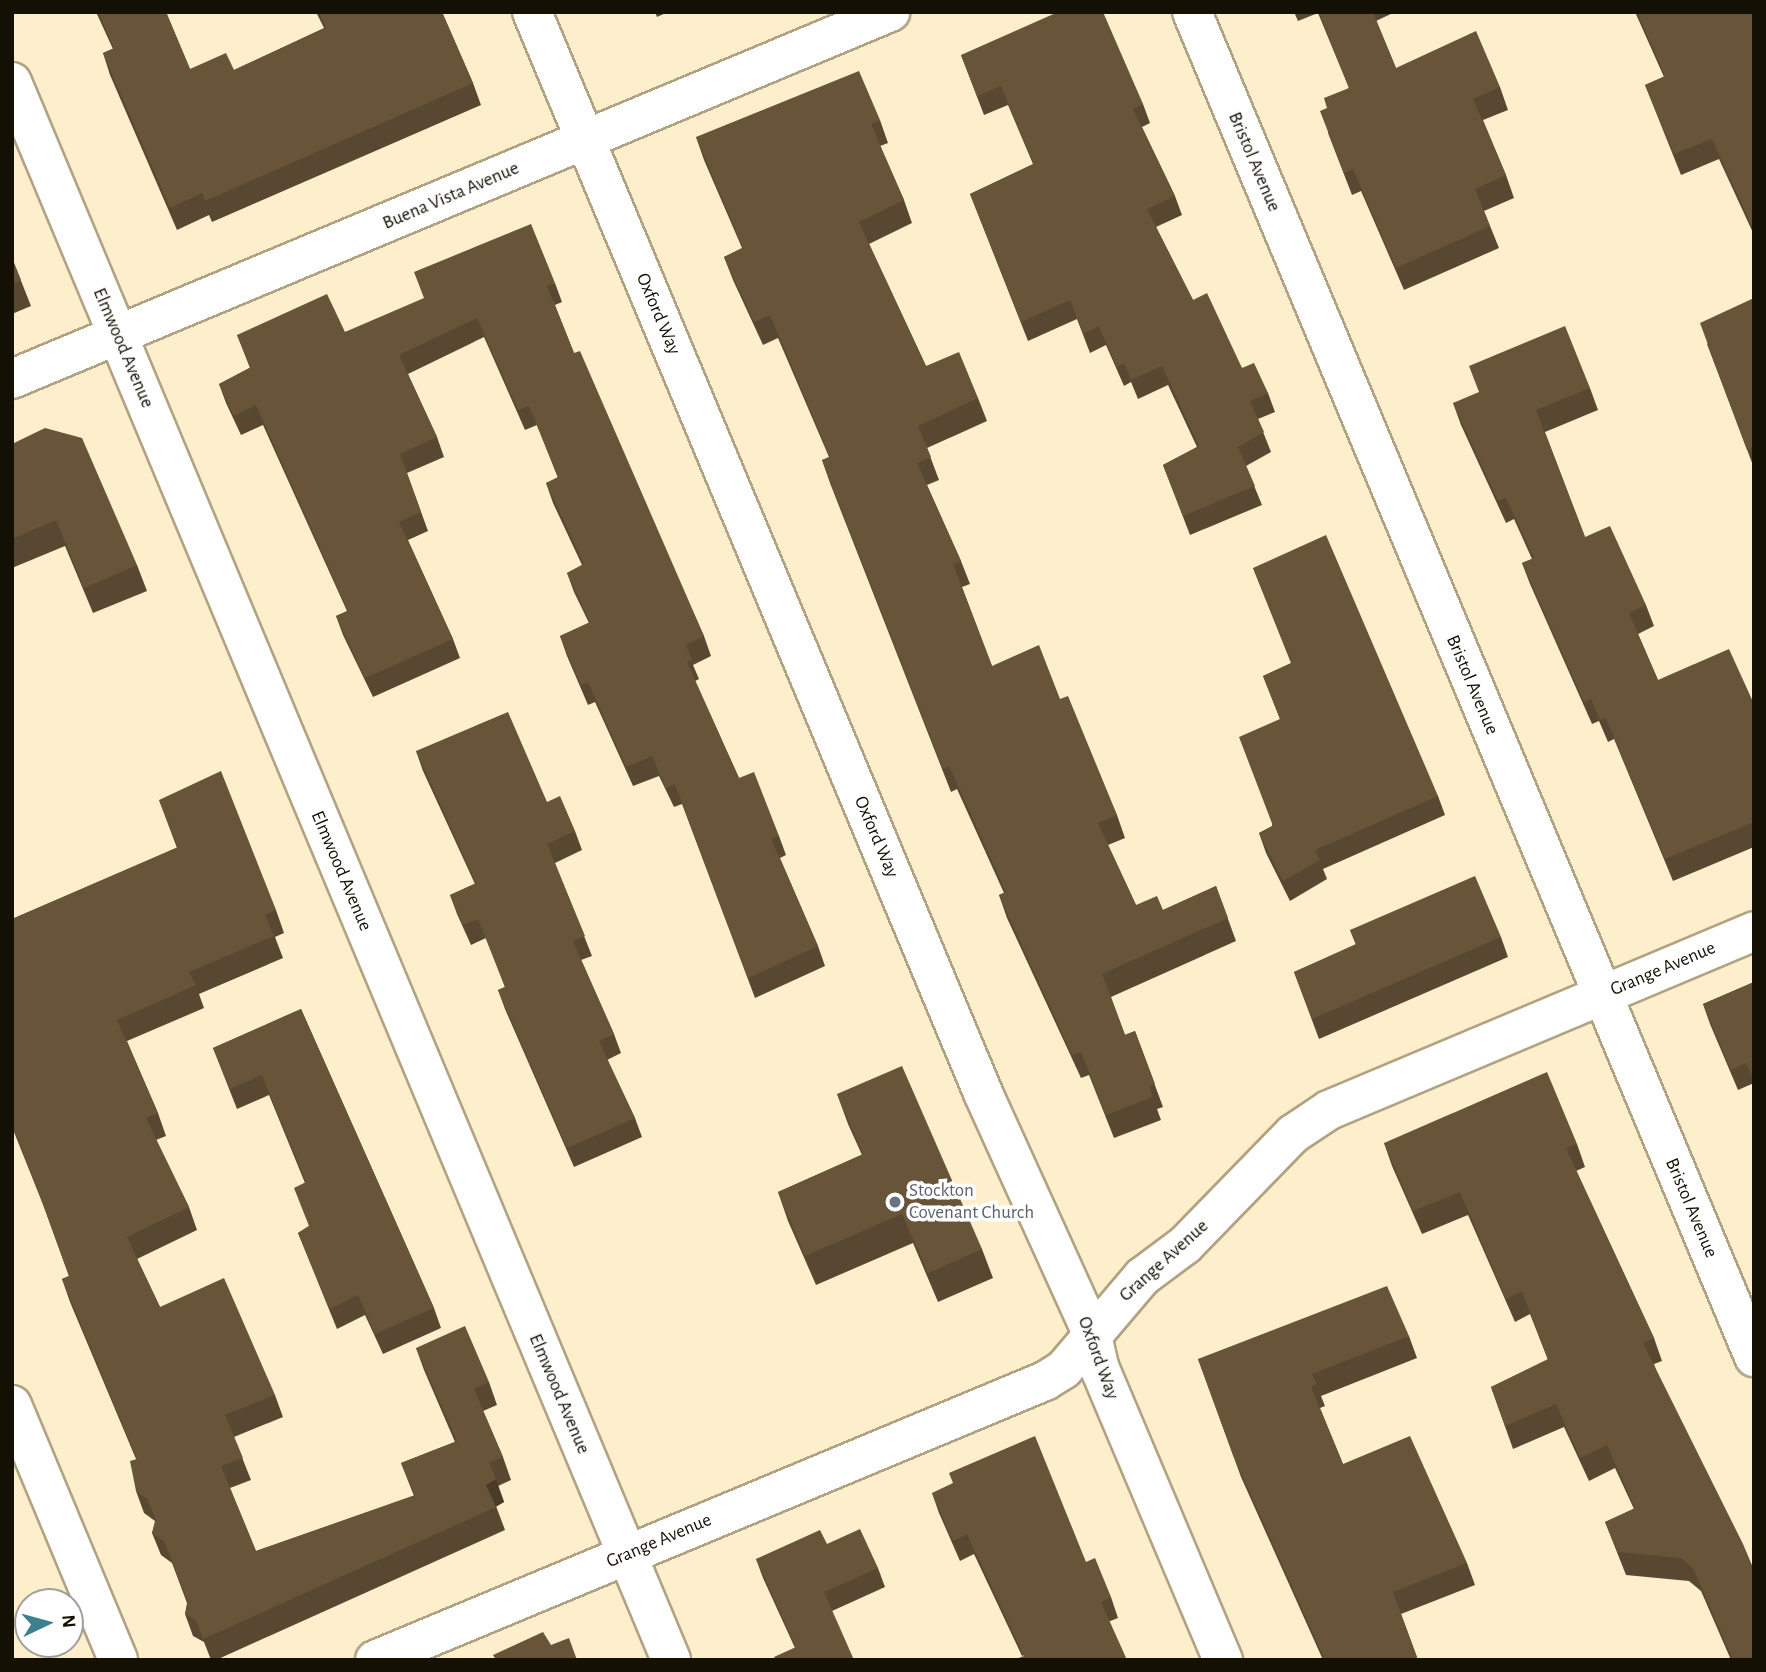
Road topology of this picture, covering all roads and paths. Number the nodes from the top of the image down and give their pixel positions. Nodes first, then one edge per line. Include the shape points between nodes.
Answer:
1 (532, 12) edge
2 (890, 12) edge
3 (1192, 12) edge
4 (12, 82) edge
5 (586, 140) junction
6 (118, 335) junction
7 (12, 379) edge
8 (1754, 931) edge
9 (1601, 995) junction
10 (1091, 1331) junction
11 (1754, 1357) edge
12 (12, 1405) edge
13 (626, 1554) junction
14 (118, 1660) edge
15 (375, 1660) edge
16 (671, 1660) edge
17 (1223, 1660) edge

1 - 5 street, Oxford Way
2 - 5 street, Buena Vista Avenue
3 - 9 street, Bristol Avenue
4 - 6 street, Elmwood Avenue
5 - 6 street, Buena Vista Avenue
5 - 10 street, Oxford Way via 978,1080
6 - 7 street, Buena Vista Avenue
6 - 13 street, Elmwood Avenue
8 - 9 street, Grange Avenue
9 - 10 street, Grange Avenue via 1329,1110 1293,1135
9 - 11 street, Bristol Avenue
10 - 13 street, Grange Avenue via 1064,1369 1045,1381
10 - 17 street, Oxford Way via 1100,1369
12 - 14 street
13 - 15 street, Grange Avenue
13 - 16 street, Elmwood Avenue

